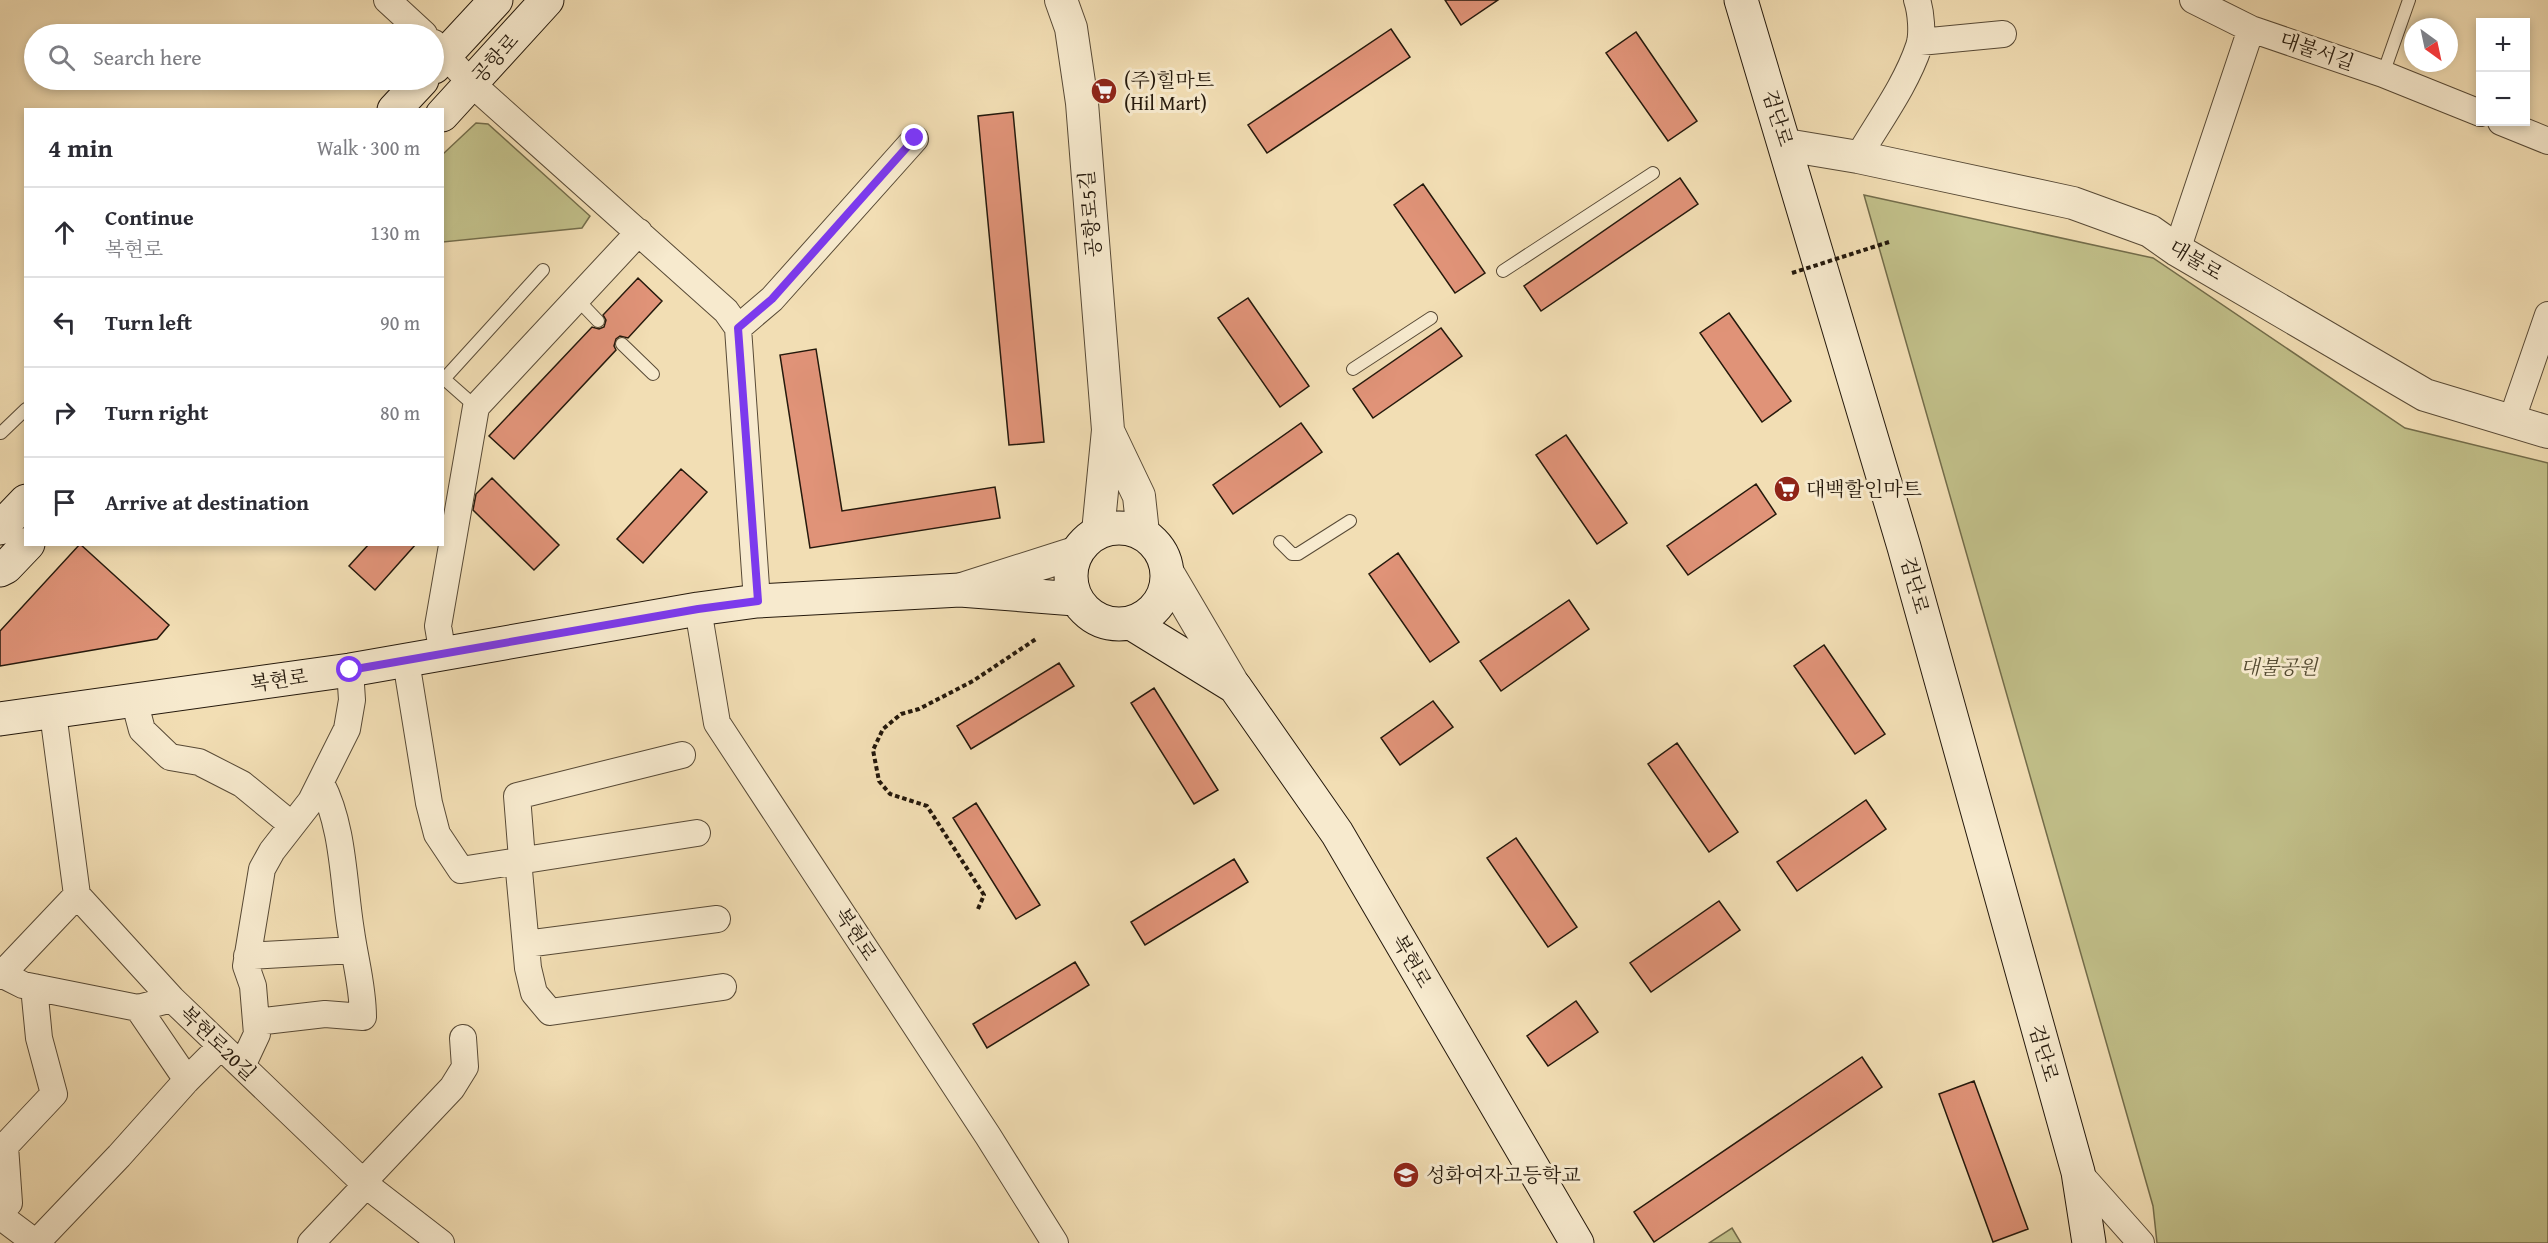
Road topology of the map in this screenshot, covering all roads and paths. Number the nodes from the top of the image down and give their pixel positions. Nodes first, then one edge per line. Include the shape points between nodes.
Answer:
1 (387, 0) edge
2 (496, 0) edge
3 (547, 0) edge
4 (1061, 0) edge
5 (1741, 0) edge
6 (1917, 0) edge
7 (2193, 0) edge
8 (2409, 0) edge
9 (410, 24) edge
10 (2251, 29) junction
11 (2003, 34) dead end
12 (444, 42) edge
13 (1920, 42) junction
14 (444, 59) edge
15 (2383, 74) junction
16 (472, 84) junction
17 (413, 90) edge
18 (396, 108) edge
19 (2476, 111) edge
20 (444, 113) edge
21 (2511, 126) edge
22 (915, 138) dead end
23 (2548, 141) edge
24 (1786, 145) junction
25 (1858, 157) junction
26 (1653, 173) dead end
27 (639, 232) junction
28 (1889, 242) dead end
29 (2177, 250) junction
30 (543, 270) dead end
31 (1503, 270) dead end
32 (1792, 273) dead end
33 (577, 299) junction
34 (2548, 315) edge
35 (1431, 318) dead end
36 (598, 321) dead end
37 (738, 328) junction
38 (622, 344) dead end
39 (1353, 369) dead end
40 (653, 374) dead end
41 (444, 377) edge
42 (444, 379) edge
43 (476, 407) junction
44 (24, 411) edge
45 (2511, 422) junction
46 (1108, 430) junction
47 (2548, 432) edge
48 (1, 433) edge
49 (24, 503) edge
50 (1350, 521) dead end
51 (0, 528) edge
52 (1143, 533) junction
53 (1280, 542) dead end
54 (1087, 543) junction
55 (26, 546) edge
56 (0, 570) edge
57 (1168, 573) junction
58 (960, 590) junction
59 (1075, 599) junction
60 (758, 601) junction
61 (698, 609) junction
62 (1131, 623) junction
63 (1036, 639) dead end
64 (443, 655) junction
65 (406, 661) junction
66 (350, 670) junction
67 (1235, 687) junction
68 (134, 700) junction
69 (53, 713) junction
70 (2, 718) edge
71 (682, 755) dead end
72 (321, 783) junction
73 (292, 825) junction
74 (697, 833) dead end
75 (520, 859) junction
76 (76, 895) junction
77 (978, 909) dead end
78 (717, 919) dead end
79 (526, 944) junction
80 (354, 950) junction
81 (248, 956) junction
82 (1, 975) edge
83 (34, 987) junction
84 (723, 987) dead end
85 (172, 999) junction
86 (138, 1008) junction
87 (256, 1022) junction
88 (464, 1038) dead end
89 (221, 1046) junction
90 (242, 1066) junction
91 (187, 1080) junction
92 (2078, 1172) junction
93 (364, 1184) junction
94 (0, 1214) edge
95 (36, 1243) edge
96 (311, 1243) edge
97 (441, 1243) edge
98 (1055, 1243) edge
99 (1577, 1243) edge
100 (2089, 1243) edge
101 (2141, 1243) edge

1 - 9 street
2 - 12 main road, 공항로
3 - 16 main road, 공항로
4 - 46 street, 공항로5길 via 1071,28 1082,104
5 - 24 main road, 검단로
6 - 13 street
7 - 10 street, 대불서길
8 - 15 lane
10 - 15 street, 대불서길
10 - 29 street
11 - 13 street
13 - 25 street via 1902,82
14 - 16 street
15 - 19 street, 대불서길
16 - 20 main road, 공항로
16 - 27 street
17 - 18 main road
21 - 23 street
22 - 37 street via 772,299
24 - 25 street, 대불로
24 - 92 main road, 검단로 via 1904,547
25 - 29 street, 대불로 via 2073,203 2150,231
26 - 31 lane
27 - 33 street
27 - 37 street via 726,310
28 - 32 path, bridge
29 - 45 street, 대불로 via 2425,395
30 - 41 lane
33 - 36 lane
33 - 43 street
34 - 45 street
35 - 39 lane
37 - 60 street
38 - 40 lane
42 - 43 lane
43 - 64 street via 438,626
44 - 48 lane
45 - 47 street, 대불로
46 - 52 street via 1138,496
46 - 54 street
49 - 51 main road
50 - 53 lane via 1298,554 1292,554
52 - 54 main road via 1113,527
52 - 57 main road via 1164,557
54 - 58 street
54 - 59 main road via 1070,568
55 - 56 main road
57 - 62 main road via 1166,590 1158,605
57 - 67 street
58 - 59 main road, 복현로
58 - 60 main road, 복현로
59 - 62 main road via 1098,620 1114,625
60 - 61 main road, 복현로
61 - 64 main road, 복현로
61 - 98 street, 복현로 via 717,723
62 - 67 main road
63 - 77 path via 973,681 920,709 901,714 883,729 873,750 879,781 890,794 927,806 984,896
64 - 65 main road, 복현로
65 - 66 main road, 복현로
65 - 75 street via 437,834 460,870
66 - 68 main road, 복현로
66 - 72 street via 352,700 347,729
67 - 99 main road, 복현로 via 1337,833
68 - 69 main road, 복현로
68 - 73 street via 142,730 170,757 199,762 242,784
69 - 70 main road, 복현로
69 - 76 street
71 - 75 street via 516,796
72 - 73 street
72 - 80 street via 332,805
73 - 81 street via 262,869
74 - 75 street
75 - 79 street
76 - 82 street
76 - 85 street, 복현로20길
78 - 79 street
79 - 84 street via 534,993 550,1012
80 - 81 street
80 - 87 street via 363,1017 325,1014
81 - 87 street via 246,966 253,986
82 - 83 street
83 - 86 street
83 - 94 street via 39,1038 54,1094 5,1146 9,1203
85 - 86 street
85 - 89 street, 복현로20길
86 - 91 street
87 - 90 street via 257,1034
88 - 93 street via 465,1067 452,1088
89 - 90 street, 복현로20길
89 - 91 street
90 - 93 street, 복현로20길
91 - 95 street
92 - 100 main road, 검단로
92 - 101 street, 검단로
93 - 96 street
93 - 97 street, 복현로20길
94 - 95 street

